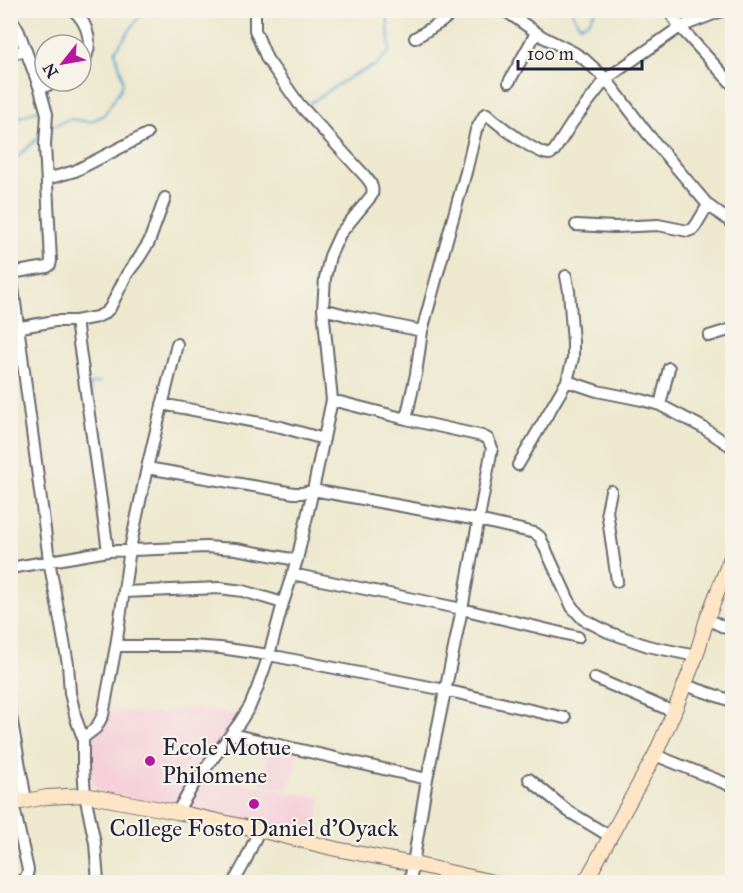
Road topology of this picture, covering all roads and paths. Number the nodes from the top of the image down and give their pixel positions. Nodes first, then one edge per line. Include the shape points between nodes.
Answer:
1 (73, 10) edge
2 (255, 10) edge
3 (456, 10) edge
4 (504, 10) edge
5 (668, 10) edge
6 (724, 10) edge
7 (10, 20) edge
8 (680, 27) junction
9 (88, 33) edge
10 (536, 33) junction
11 (415, 38) dead end
12 (25, 50) junction
13 (10, 55) edge
14 (33, 71) edge
15 (606, 79) junction
16 (509, 82) dead end
17 (732, 84) edge
18 (41, 93) edge
19 (147, 134) dead end
20 (47, 179) junction
21 (165, 198) dead end
22 (708, 205) junction
23 (732, 223) edge
24 (576, 225) dead end
25 (11, 269) edge
26 (566, 276) dead end
27 (323, 309) junction
28 (76, 321) junction
29 (15, 328) edge
30 (732, 329) edge
31 (423, 331) junction
32 (709, 336) dead end
33 (177, 344) dead end
34 (669, 368) dead end
35 (567, 381) junction
36 (332, 400) junction
37 (162, 404) junction
38 (660, 405) junction
39 (406, 419) junction
40 (324, 439) junction
41 (732, 447) edge
42 (518, 465) dead end
43 (147, 468) junction
44 (314, 490) junction
45 (611, 491) dead end
46 (478, 520) junction
47 (130, 549) junction
48 (108, 551) junction
49 (732, 555) edge
50 (297, 560) junction
51 (49, 561) junction
52 (10, 568) edge
53 (292, 574) junction
54 (617, 581) dead end
55 (124, 592) junction
56 (283, 603) junction
57 (462, 609) junction
58 (707, 619) junction
59 (732, 632) edge
60 (578, 637) dead end
61 (116, 646) junction
62 (269, 655) junction
63 (696, 656) junction
64 (595, 678) dead end
65 (685, 685) junction
66 (445, 690) junction
67 (732, 701) edge
68 (10, 711) edge
69 (674, 712) junction
70 (565, 718) dead end
71 (231, 734) junction
72 (83, 738) junction
73 (654, 755) junction
74 (427, 779) junction
75 (529, 779) dead end
76 (732, 786) edge
77 (85, 795) junction
78 (17, 802) edge
79 (177, 812) junction
80 (259, 830) junction
81 (611, 837) junction
82 (414, 864) junction
83 (17, 882) edge
84 (98, 882) edge
85 (234, 882) edge
86 (410, 882) edge
87 (493, 882) edge
88 (583, 882) edge

1 - 9 street
2 - 27 street via 255,30 267,59 299,104 365,176 373,190 340,234 330,256
3 - 11 street
4 - 10 street
5 - 8 street
6 - 8 street
7 - 12 street
8 - 15 street
8 - 17 street
10 - 15 street via 573,51
10 - 16 street
12 - 13 street
12 - 14 street
15 - 22 street
15 - 31 street via 550,154 513,136 487,114 483,116
18 - 20 street via 46,114
19 - 20 street via 75,171
20 - 25 street via 50,265
21 - 28 street via 149,242 110,308
22 - 23 street
22 - 24 street via 688,231 658,225
25 - 29 street
26 - 35 street via 573,342
27 - 31 street
27 - 36 street
28 - 29 street
28 - 48 street
29 - 51 street
30 - 32 street
31 - 39 street
33 - 37 street
34 - 38 street
35 - 38 street
35 - 42 street
36 - 39 street
36 - 40 street
37 - 40 street
37 - 43 street
38 - 41 street
39 - 46 street via 488,439 492,448
40 - 44 street
43 - 44 street via 294,493
43 - 47 street
44 - 46 street
44 - 50 street
45 - 54 street via 607,511
46 - 57 street
46 - 63 street via 540,537 572,607 583,619 648,646
47 - 48 street
47 - 50 street via 206,547
47 - 55 street
48 - 51 street
49 - 58 street
50 - 53 street
51 - 52 street
51 - 72 street via 70,693
53 - 56 street
53 - 57 street
55 - 56 street via 219,588
55 - 61 street
56 - 62 street
57 - 60 street
57 - 66 street
58 - 59 street
58 - 63 street
61 - 62 street via 200,646
61 - 72 street via 104,715
62 - 66 street
62 - 71 street via 250,706
63 - 65 street
64 - 69 street
65 - 67 street
65 - 69 street
66 - 70 street
66 - 74 street
68 - 78 street
69 - 73 street
71 - 74 street
71 - 79 street
72 - 77 street
73 - 76 street
73 - 81 street
74 - 82 street
75 - 81 street via 568,811
77 - 78 street
77 - 79 street
77 - 84 street
78 - 83 street via 28,870 24,880
79 - 80 street
80 - 82 street
80 - 85 street
81 - 88 street
82 - 86 street
82 - 87 street

